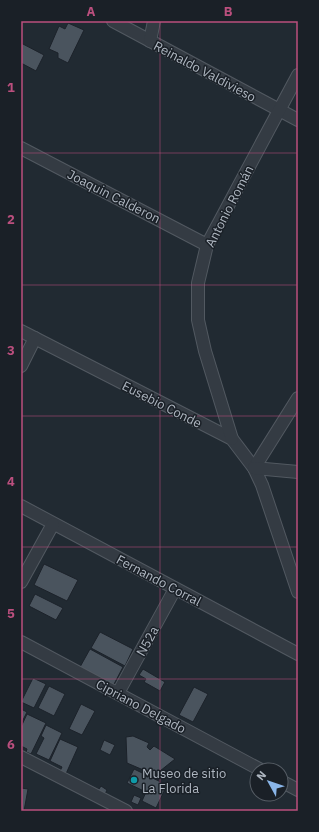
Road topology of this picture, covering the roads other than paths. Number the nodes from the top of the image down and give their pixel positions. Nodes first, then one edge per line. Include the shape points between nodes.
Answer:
1 (113, 21) edge
2 (154, 21) edge
3 (150, 41) junction
4 (298, 75) edge
5 (279, 110) junction
6 (298, 120) edge
7 (21, 148) edge
8 (207, 245) junction
9 (21, 331) edge
10 (36, 338) junction
11 (21, 366) edge
12 (298, 398) edge
13 (232, 439) junction
14 (254, 468) junction
15 (298, 472) edge
16 (21, 506) edge
17 (53, 524) junction
18 (21, 582) edge
19 (175, 589) junction
20 (298, 592) edge
21 (21, 642) edge
22 (298, 654) edge
23 (118, 694) junction
24 (21, 757) edge
25 (249, 764) edge
26 (289, 785) edge
27 (298, 790) edge
28 (126, 811) edge

1 - 3 street, Reinaldo Valdivieso
2 - 3 street
3 - 5 street, Reinaldo Valdivieso
4 - 5 street, Antonio Román
5 - 6 street, Reinaldo Valdivieso
5 - 8 street, Antonio Román
7 - 8 street, Joaquin Calderon
8 - 13 street, Antonio Román via 198,283 198,320
9 - 10 street, Eusebio Conde
10 - 11 street
10 - 13 street, Eusebio Conde
12 - 14 street
13 - 14 street, Eusebio Conde
14 - 15 street
14 - 20 street
16 - 17 street, Fernando Corral
17 - 18 street
17 - 19 street, Fernando Corral
19 - 22 street, Fernando Corral
19 - 23 street, N52a
21 - 23 street, Cipriano Delgado
23 - 25 street, Cipriano Delgado
24 - 28 street
26 - 27 street

